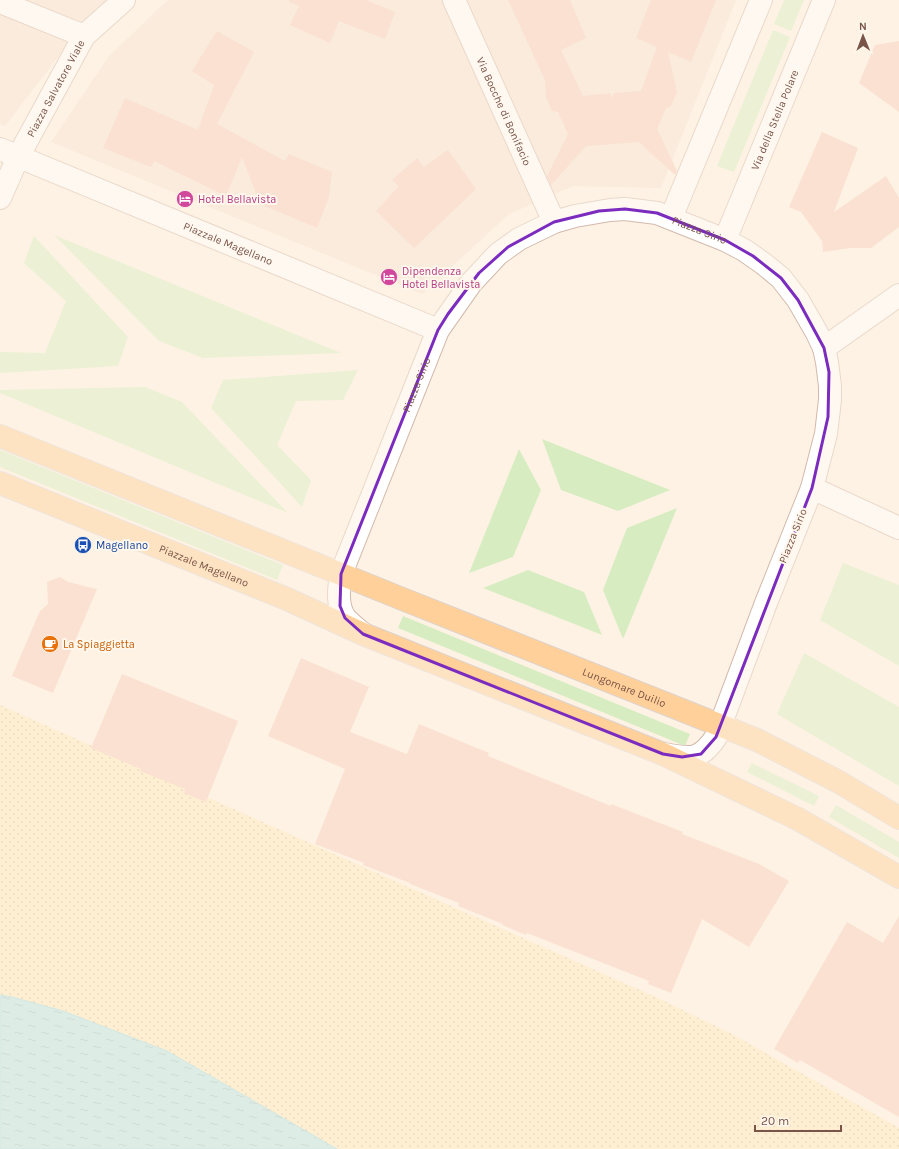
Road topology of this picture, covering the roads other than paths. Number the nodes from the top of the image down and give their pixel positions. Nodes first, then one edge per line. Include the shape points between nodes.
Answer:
1 (124, 0) edge
2 (454, 0) edge
3 (761, 0) edge
4 (824, 0) edge
5 (0, 2) edge
6 (84, 36) junction
7 (9, 153) edge
8 (0, 198) edge
9 (671, 218) junction
10 (554, 222) junction
11 (725, 240) junction
12 (899, 294) edge
13 (438, 330) junction
14 (824, 348) junction
15 (0, 436) edge
16 (0, 483) edge
17 (812, 488) junction
18 (899, 528) edge
19 (342, 574) junction
20 (363, 634) junction
21 (721, 726) junction
22 (663, 754) junction
23 (899, 818) edge
24 (899, 878) edge

1 - 6 street
2 - 10 street, Via Bocche di Bonifacio
3 - 9 street
4 - 11 street, Via della Stella Polare
5 - 6 street, Piazza Salvatore Viale
6 - 7 street, Piazza Salvatore Viale
7 - 8 street
7 - 13 street, Piazzale Magellano
9 - 10 street, Piazza Sirio via 647,211 625,209 598,211
9 - 11 street, Piazza Sirio
10 - 13 street, Piazza Sirio via 519,239 494,257 471,282
11 - 14 street, Piazza Sirio via 753,256 781,278 805,310
12 - 14 street
13 - 19 street, Piazza Sirio
14 - 17 street, Piazza Sirio via 829,372 830,400 826,434
15 - 19 main road
16 - 20 main road, Piazzale Magellano via 287,599
17 - 18 street
17 - 21 street, Piazza Sirio
19 - 20 street, Piazza Sirio via 338,590 340,606 345,618
19 - 21 main road, Lungomare Duilio
20 - 22 main road
21 - 22 street, Piazza Sirio via 711,745 701,754 682,757
21 - 23 main road, Lungomare Duilio via 757,740 839,782
22 - 24 main road via 798,819

